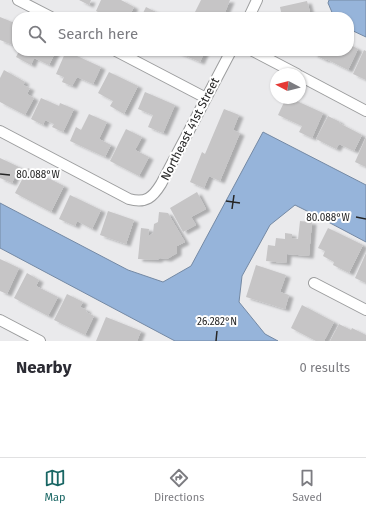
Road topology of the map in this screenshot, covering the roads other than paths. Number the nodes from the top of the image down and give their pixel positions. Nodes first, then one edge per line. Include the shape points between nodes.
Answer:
1 (18, 0) edge
2 (257, 0) edge
3 (41, 12) edge
4 (251, 12) edge
5 (126, 56) edge
6 (228, 56) edge
7 (263, 56) edge
8 (286, 68) edge
9 (306, 79) edge
10 (206, 98) junction
11 (366, 111) edge
12 (0, 131) edge
13 (314, 283) dead end
14 (366, 310) edge
15 (0, 320) edge
16 (40, 341) edge

1 - 3 street
2 - 4 street
5 - 10 street
6 - 10 street, Northeast 41st Street
7 - 8 street
9 - 11 street
10 - 12 street, Northeast 41st Street via 156,193 142,201 129,199
13 - 14 street
15 - 16 street

